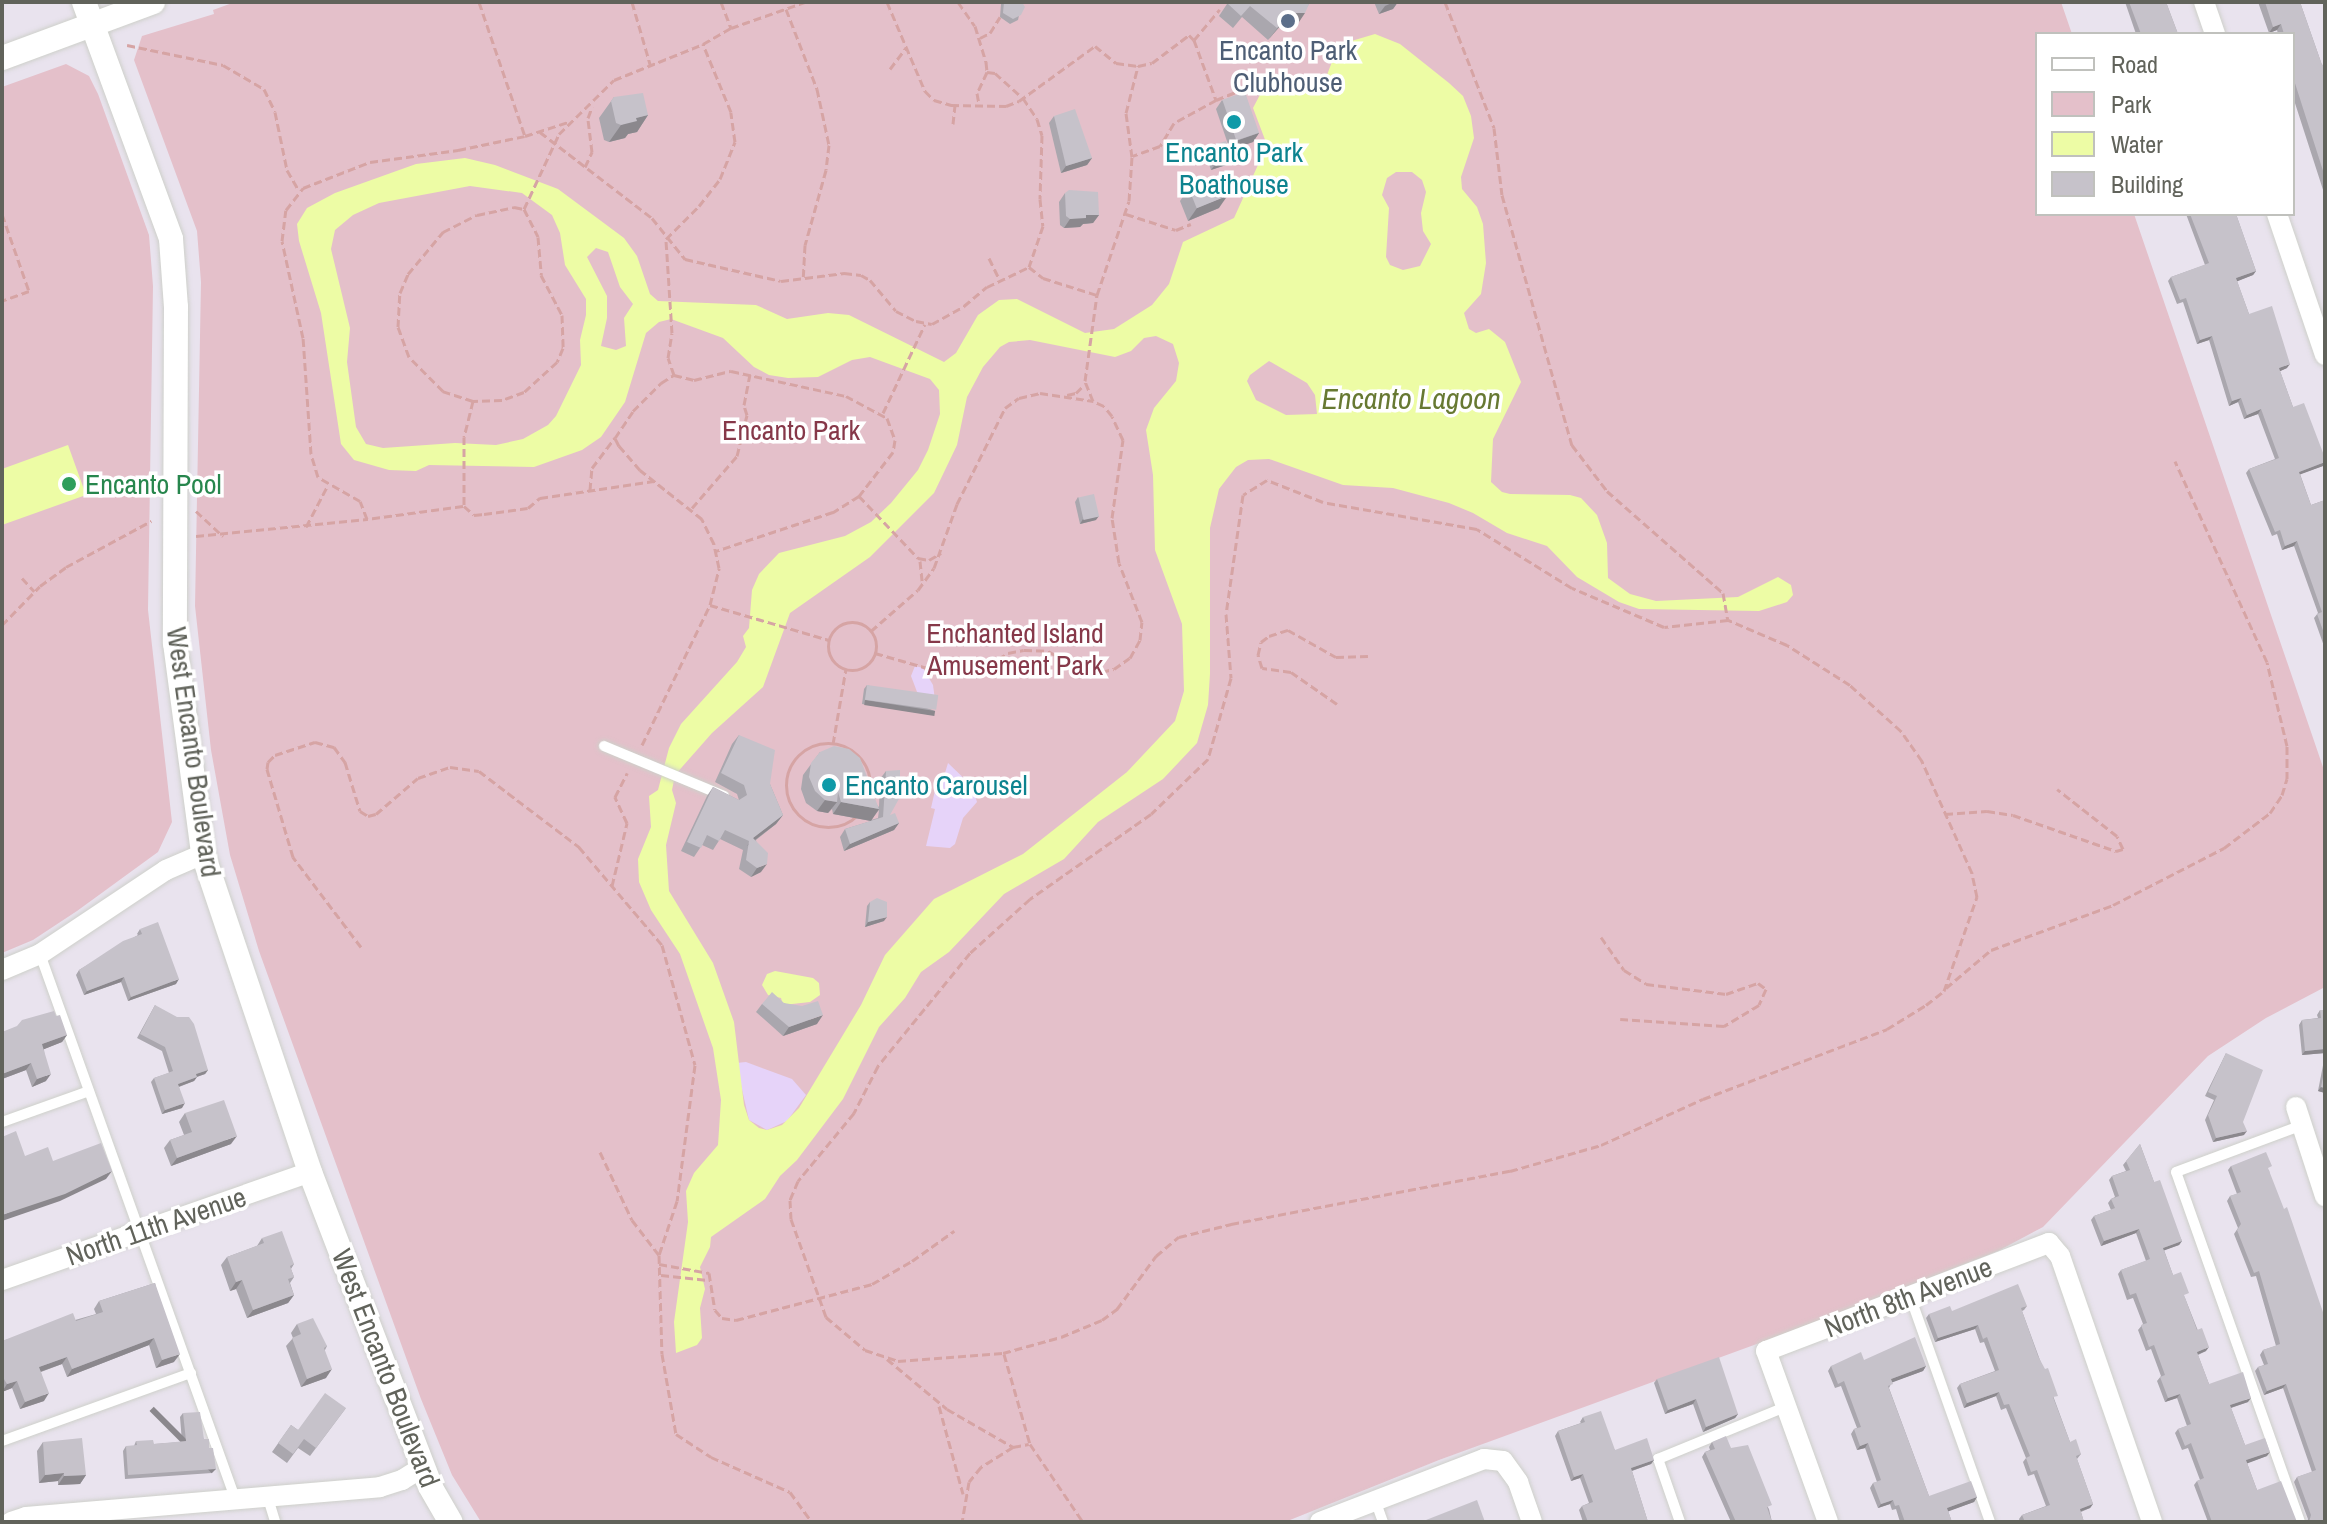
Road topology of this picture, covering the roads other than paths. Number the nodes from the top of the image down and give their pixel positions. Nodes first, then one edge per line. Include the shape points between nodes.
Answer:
1 (153, 2) edge
2 (2204, 2) edge
3 (88, 13) edge
4 (2214, 32) edge
5 (2, 58) edge
6 (2278, 216) edge
7 (2325, 355) edge
8 (604, 746) dead end
9 (733, 801) edge
10 (203, 854) junction
11 (40, 954) junction
12 (2, 970) edge
13 (89, 1091) junction
14 (2298, 1116) joint
15 (2, 1122) edge
16 (310, 1172) junction
17 (2325, 1196) edge
18 (140, 1231) junction
19 (2, 1280) edge
20 (1910, 1296) junction
21 (191, 1373) junction
22 (1787, 1406) junction
23 (2, 1441) edge
24 (423, 1467) junction
25 (267, 1495) junction
26 (235, 1498) junction
27 (1375, 1500) junction
28 (11, 1522) edge
29 (275, 1522) edge
30 (451, 1522) edge
31 (1320, 1522) edge
32 (1383, 1522) edge
33 (1532, 1522) edge
34 (1680, 1522) edge
35 (1828, 1522) edge
36 (1990, 1522) edge
37 (2152, 1522) edge
38 (2300, 1522) edge

1 - 3 street
2 - 4 street
3 - 5 street
3 - 10 street, West Encanto Boulevard via 171,239 176,307 175,643
6 - 7 street
8 - 9 lane
10 - 11 street via 166,870
10 - 16 street, West Encanto Boulevard
11 - 12 street
11 - 13 lane
13 - 15 lane
13 - 18 lane
14 - 17 street
14 - 38 lane via 2176,1172
16 - 18 street, North 11th Avenue
16 - 24 street, West Encanto Boulevard
18 - 19 street, North 11th Avenue
18 - 21 lane
20 - 22 street, North 8th Avenue via 1766,1351
20 - 36 lane
20 - 37 street, North 8th Avenue via 2049,1243 2060,1256
21 - 23 lane
21 - 26 lane
22 - 34 lane via 1658,1459
22 - 35 street
24 - 25 street via 380,1487
24 - 30 street, West Encanto Boulevard
25 - 26 street
25 - 29 lane
26 - 28 street
27 - 31 street
27 - 32 lane
27 - 33 street via 1484,1459 1503,1461 1518,1482

